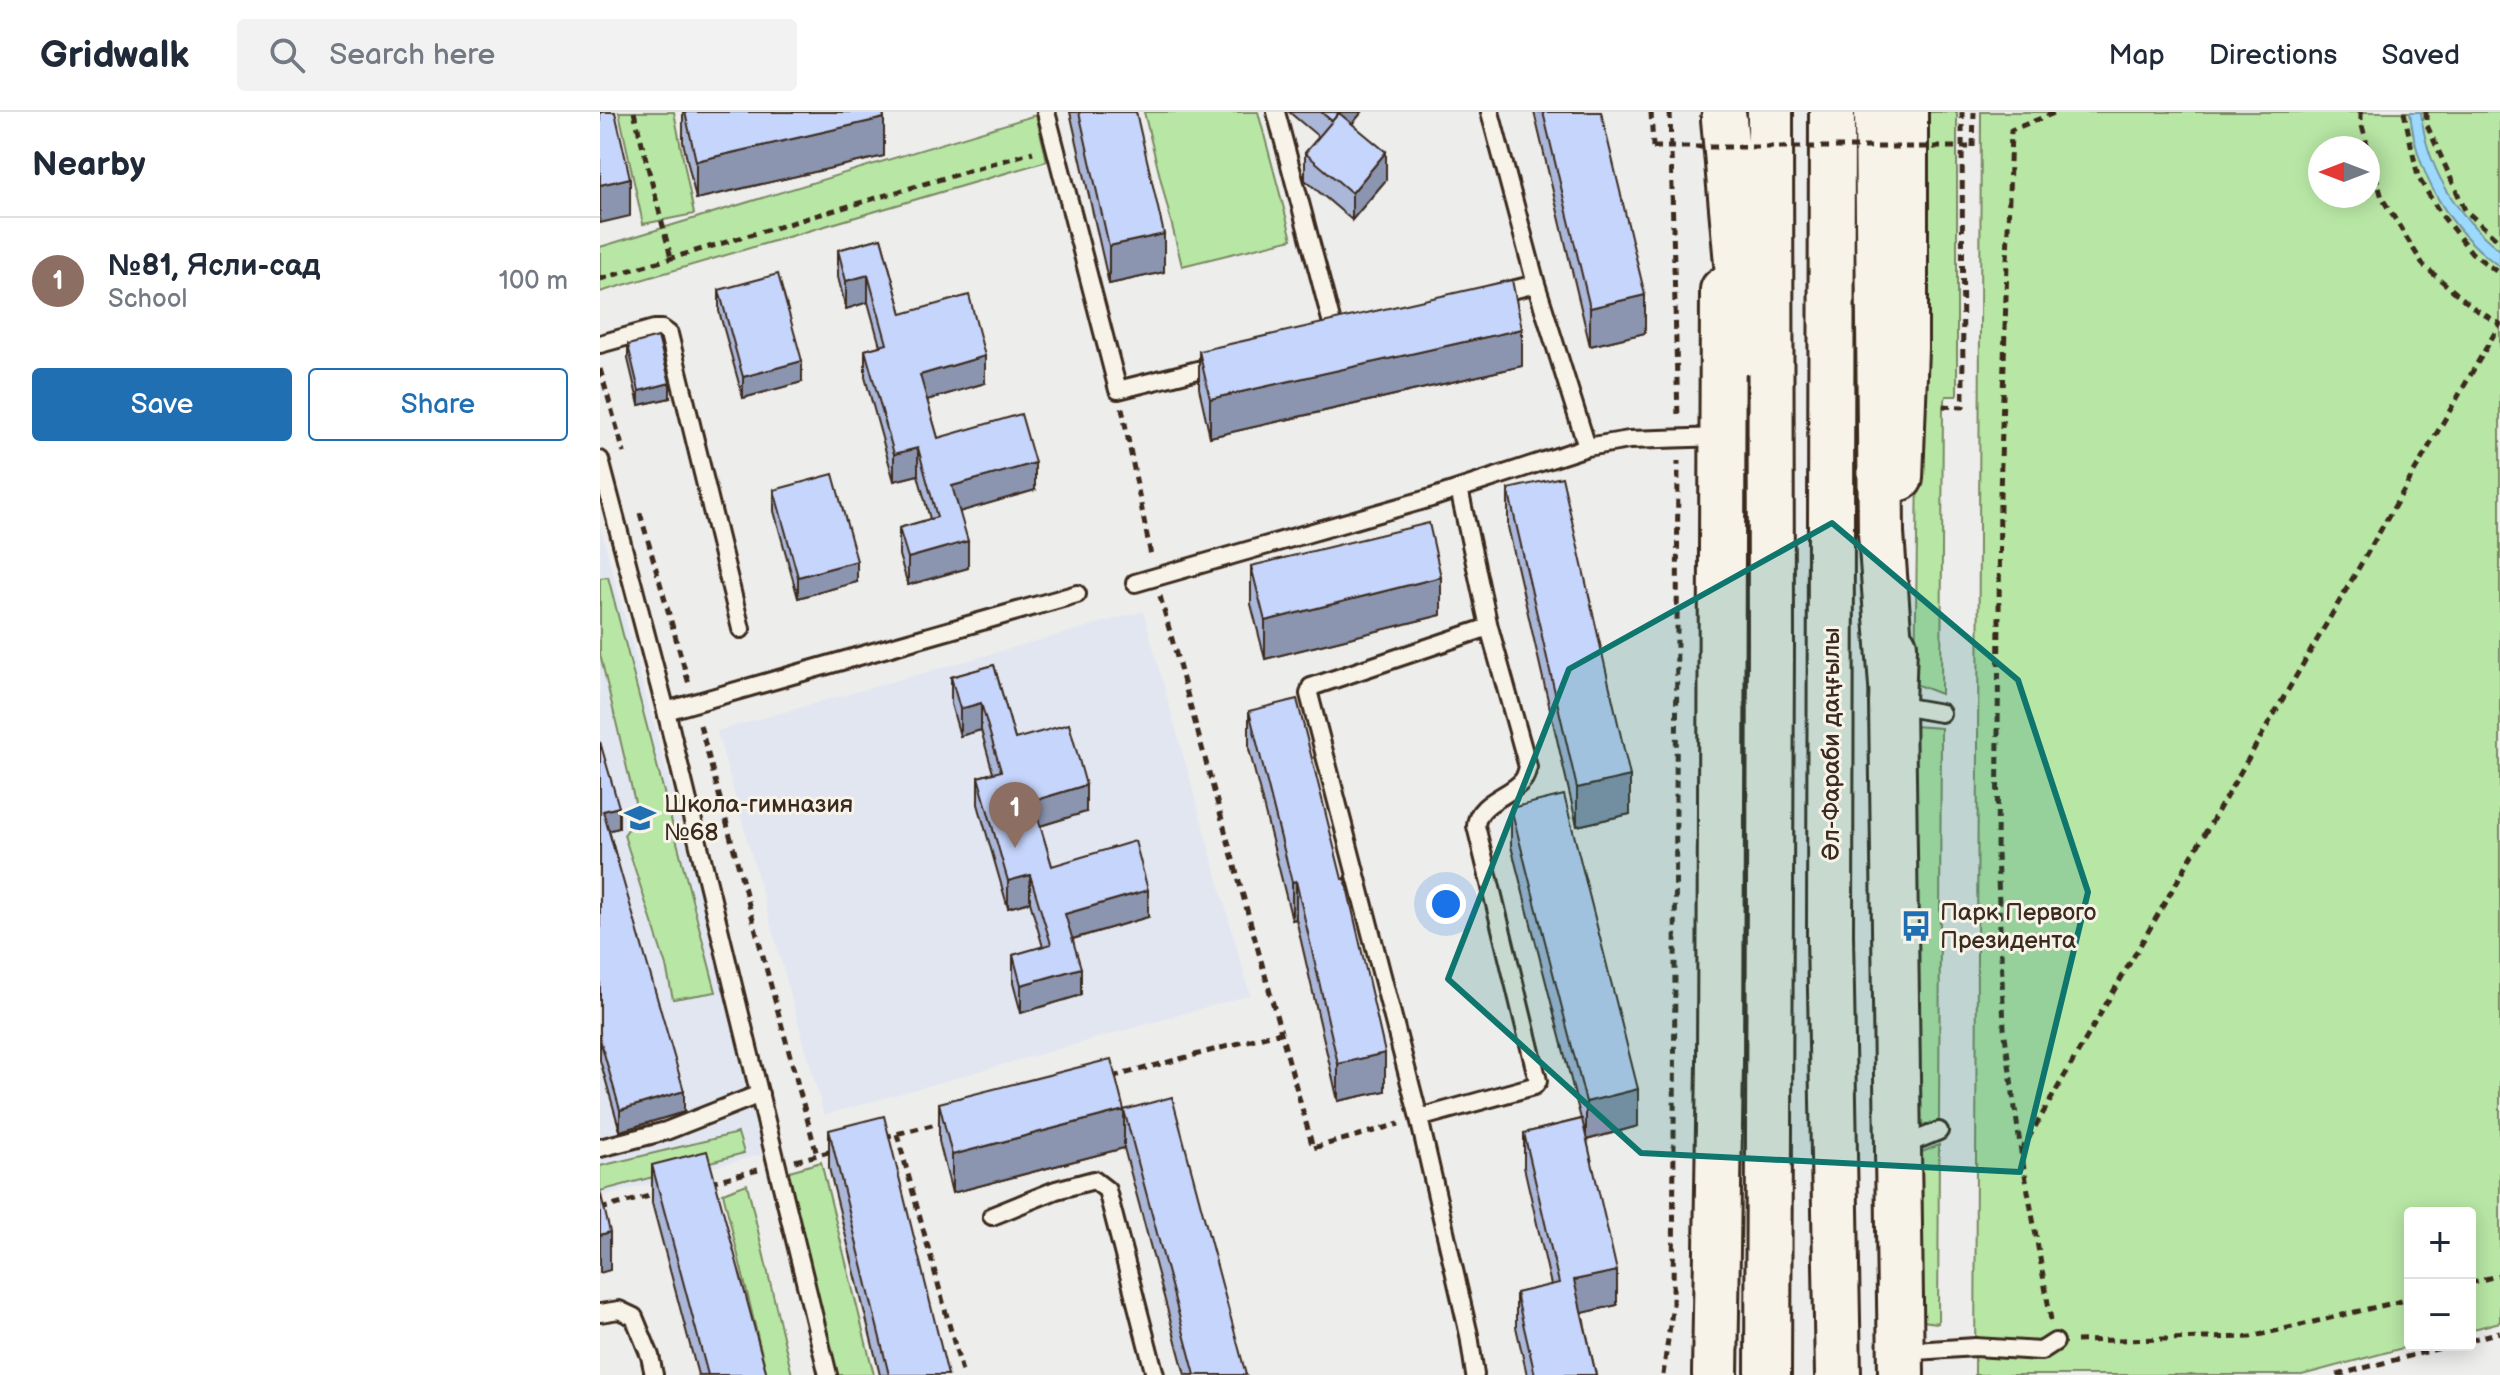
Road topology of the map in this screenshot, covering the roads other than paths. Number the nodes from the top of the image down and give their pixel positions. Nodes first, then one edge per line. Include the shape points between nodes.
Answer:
1 (1046, 112) edge
2 (1276, 112) edge
3 (1490, 112) edge
4 (1770, 112) edge
5 (1832, 112) edge
6 (1877, 112) edge
7 (1905, 112) edge
8 (1724, 116) edge
9 (1536, 284) junction
10 (1474, 300) edge
11 (1335, 335) edge
12 (600, 344) edge
13 (1242, 359) edge
14 (1722, 437) junction
15 (1587, 447) junction
16 (600, 460) edge
17 (1459, 489) junction
18 (1135, 583) dead end
19 (1077, 594) dead end
20 (1489, 627) junction
21 (741, 629) dead end
22 (1771, 643) junction
23 (1892, 695) junction
24 (666, 711) junction
25 (1941, 713) dead end
26 (760, 1094) junction
27 (1419, 1118) junction
28 (1939, 1131) dead end
29 (600, 1148) edge
30 (1897, 1148) junction
31 (992, 1216) dead end
32 (600, 1313) edge
33 (2055, 1342) road end
34 (1900, 1364) edge
35 (654, 1375) edge
36 (828, 1375) edge
37 (1155, 1375) edge
38 (1475, 1375) edge
39 (1715, 1375) edge
40 (1768, 1375) edge
41 (1838, 1375) edge

1 - 13 lane via 1118,390
2 - 11 lane
3 - 9 lane
4 - 22 main road
5 - 41 main road, Әл-Фараби даңғылы via 1830,935
6 - 23 main road via 1881,533
7 - 23 main road via 1905,349
8 - 14 main road
8 - 22 main road
9 - 10 lane
9 - 15 lane
12 - 21 lane via 654,329 669,334
14 - 15 lane
14 - 39 main road
15 - 17 lane
16 - 24 lane
17 - 18 lane
17 - 20 lane
19 - 24 lane
20 - 27 lane via 1528,767 1523,780 1481,811 1476,826 1538,1081
20 - 27 lane via 1311,687 1308,700
22 - 40 main road
23 - 25 lane
23 - 30 main road
24 - 26 lane
26 - 29 lane via 666,1131
26 - 36 lane
27 - 38 lane
28 - 30 lane
30 - 34 main road
31 - 37 lane via 1094,1180 1107,1190
32 - 35 lane via 619,1310 634,1317
33 - 34 lane via 2041,1351 1975,1347

